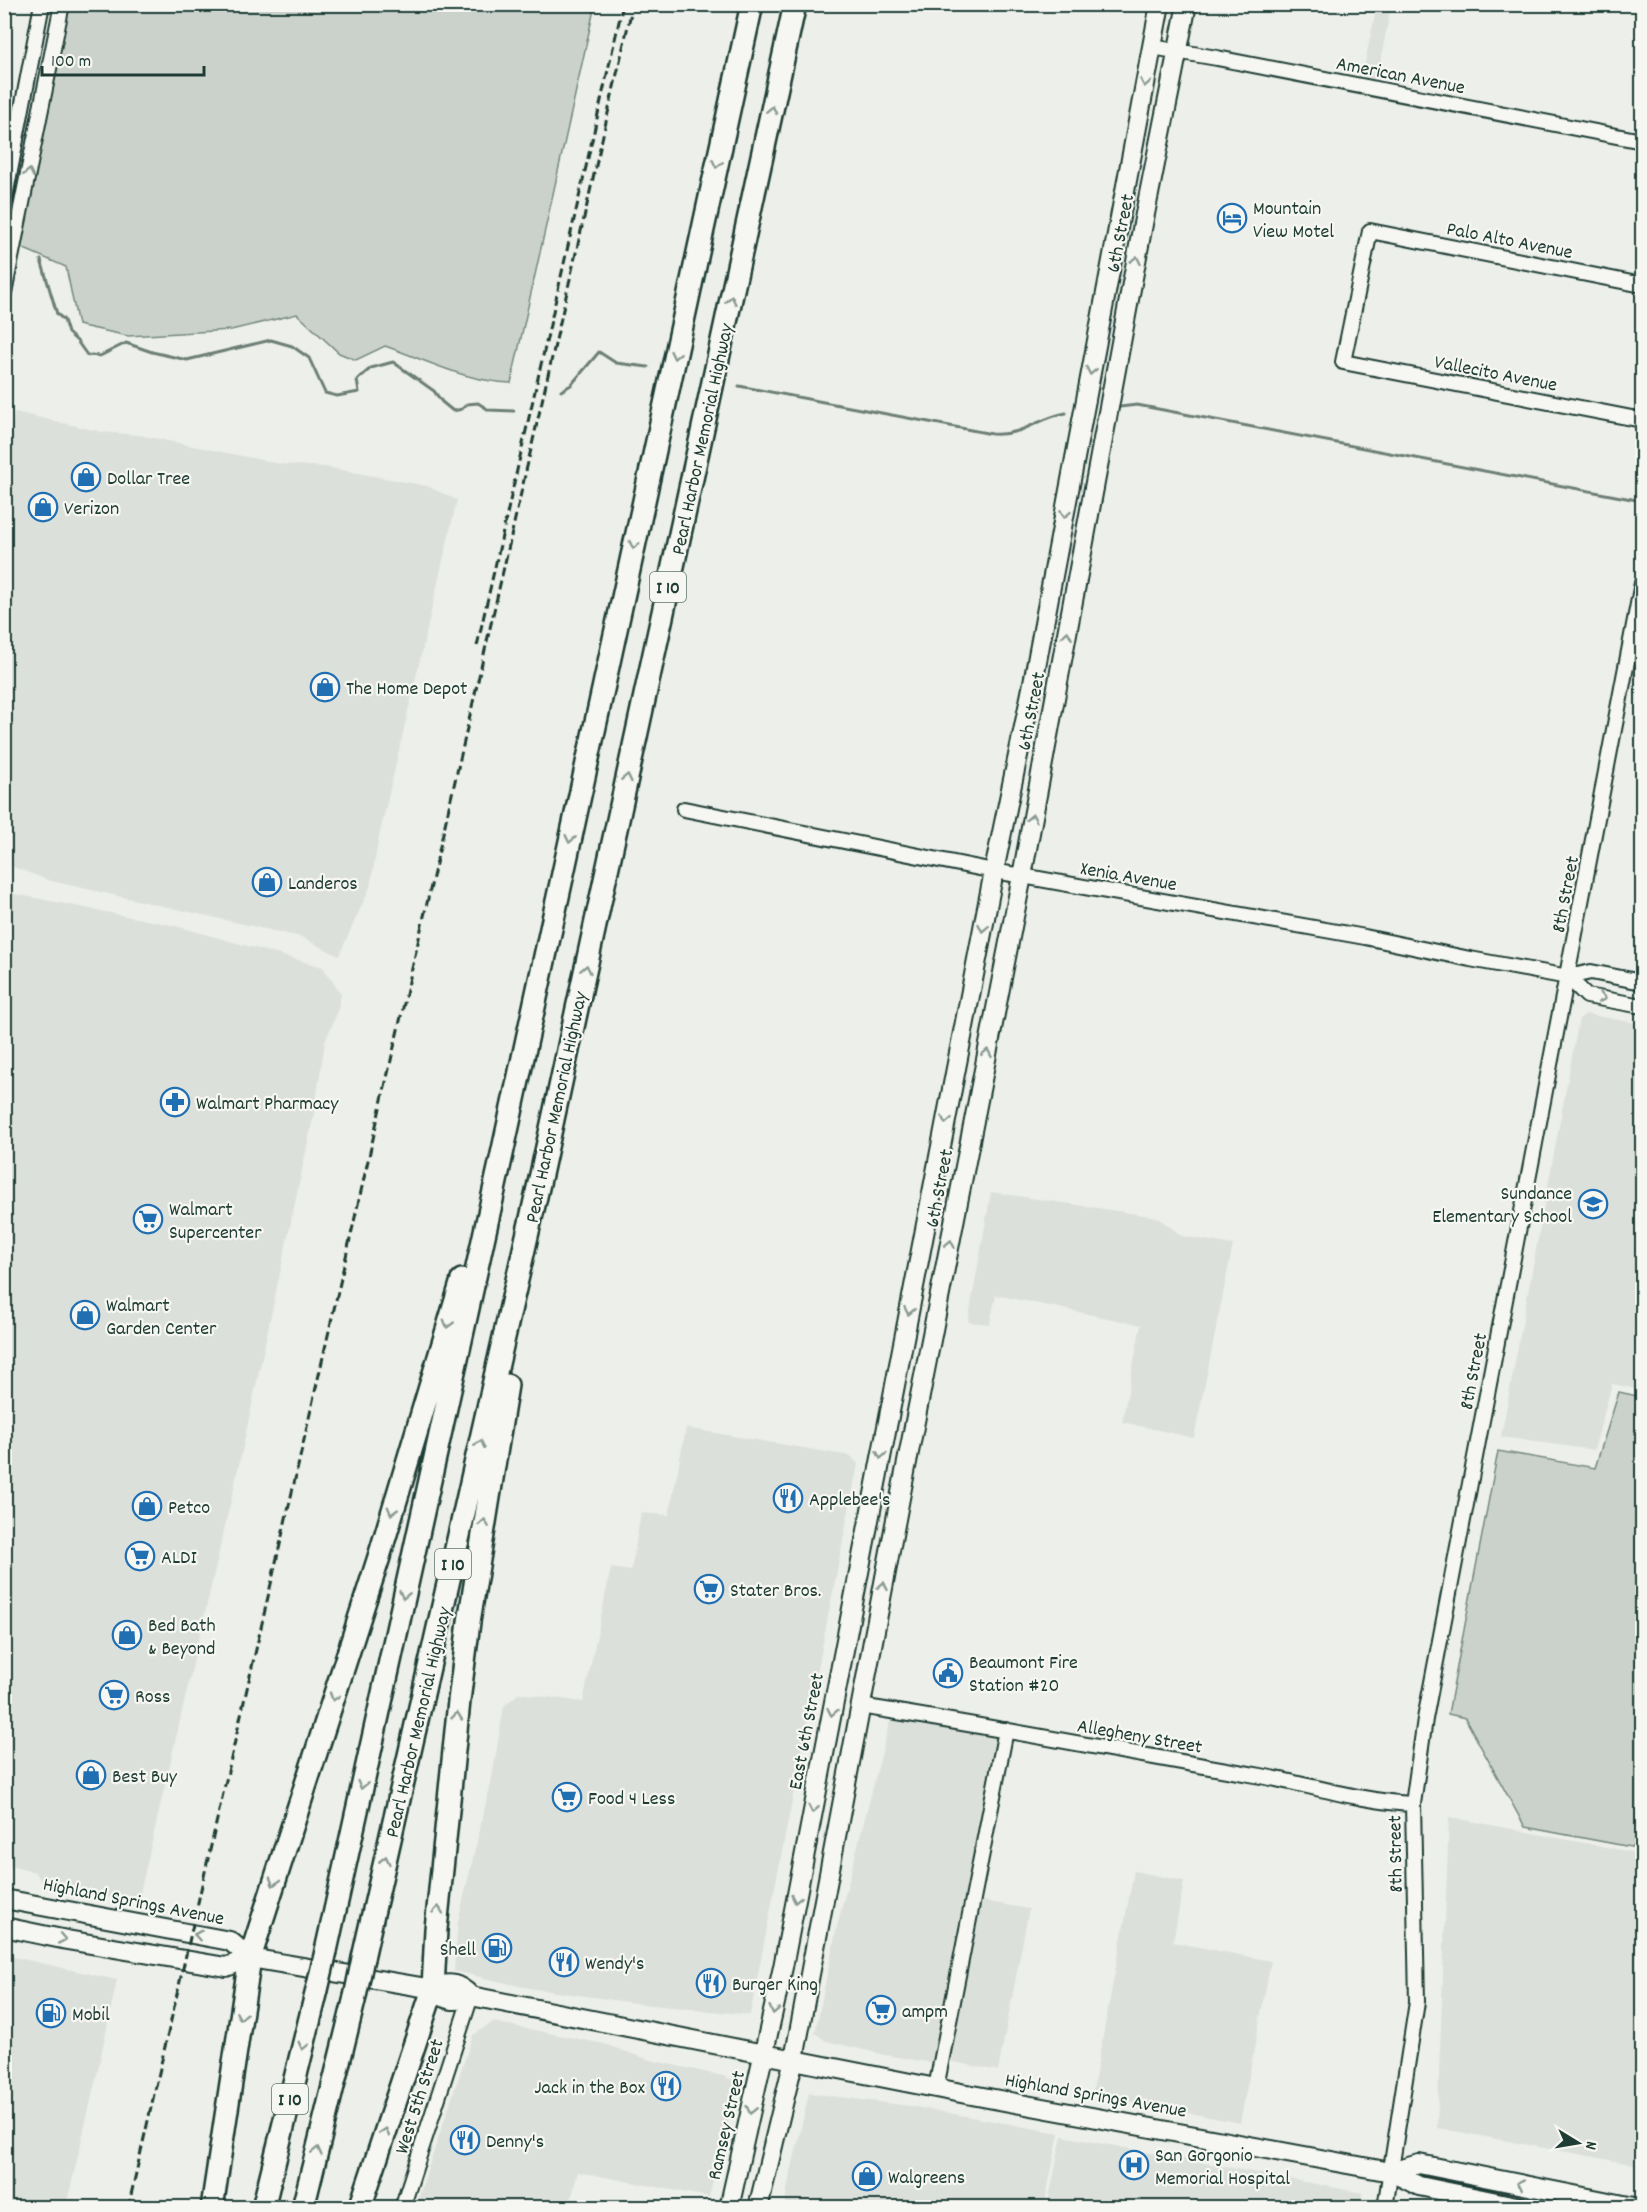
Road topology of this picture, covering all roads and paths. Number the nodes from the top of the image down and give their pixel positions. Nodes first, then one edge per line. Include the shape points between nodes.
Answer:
1 (42, 4) edge
2 (62, 4) edge
3 (752, 4) edge
4 (795, 4) edge
5 (1160, 4) edge
6 (1187, 4) edge
7 (1152, 47) junction
8 (1177, 51) junction
9 (1642, 141) edge
10 (4, 202) edge
11 (1642, 285) edge
12 (4, 293) edge
13 (1102, 314) junction
14 (1126, 318) junction
15 (1343, 362) joint
16 (1642, 420) edge
17 (1642, 583) edge
18 (684, 810) dead end
19 (994, 871) junction
20 (1022, 876) junction
21 (1568, 977) junction
22 (1642, 982) edge
23 (1642, 1006) edge
24 (499, 1168) junction
25 (542, 1170) junction
26 (889, 1417) joint
27 (860, 1706) junction
28 (1006, 1730) junction
29 (1413, 1804) junction
30 (803, 1860) junction
31 (4, 1899) edge
32 (4, 1927) edge
33 (817, 1937) junction
34 (250, 1958) junction
35 (433, 1989) junction
36 (471, 1996) junction
37 (764, 2053) junction
38 (794, 2059) junction
39 (936, 2088) junction
40 (1391, 2172) junction
41 (213, 2208) edge
42 (263, 2208) edge
43 (303, 2208) edge
44 (360, 2208) edge
45 (402, 2208) edge
46 (729, 2208) edge
47 (758, 2208) edge
48 (1385, 2208) edge
49 (1526, 2208) edge
50 (1639, 2208) edge

1 - 10 street
12 -> 2 street
3 -> 24 highway, Pearl Harbor Memorial Highway / I 10
25 -> 4 highway, Pearl Harbor Memorial Highway / I 10
5 - 7 main road, 6th Street
6 - 8 main road, 6th Street
7 - 8 street, American Avenue
7 -> 13 main road, 6th Street
8 - 9 street, American Avenue
14 -> 8 main road, 6th Street
11 - 15 street, Palo Alto Avenue via 1370,231
13 - 14 main road
13 -> 19 main road, 6th Street
20 -> 14 main road, 6th Street
15 - 16 street, Vallecito Avenue
17 - 21 street, 8th Street
18 - 19 street, Xenia Avenue
19 - 20 street, Xenia Avenue
19 -> 26 main road, 6th Street
20 - 21 street, Xenia Avenue
27 -> 20 main road, 6th Street
21 - 22 street, Xenia Avenue via 1591,972
21 -> 23 street via 1587,996
21 - 29 street, 8th Street via 1425,1719
24 -> 34 highway
24 -> 42 highway, Pearl Harbor Memorial Highway / I 10, bridge via 326,1951
35 -> 25 highway via 450,1781 469,1622
43 -> 25 highway, Pearl Harbor Memorial Highway / I 10, bridge via 355,1997
26 -> 30 main road, East 6th Street
27 - 28 street, Allegheny Street
27 - 33 main road
28 - 29 street, Allegheny Street
28 - 39 street
29 - 40 street, 8th Street via 1417,2002
30 - 33 main road via 818,1865 808,1918
30 -> 37 main road, East 6th Street
34 -> 31 main road, Highland Springs Avenue via 230,1941
32 -> 34 main road, Highland Springs Avenue via 226,1967
33 - 38 main road
34 - 35 main road, Highland Springs Avenue
34 -> 41 highway
35 - 36 main road, Highland Springs Avenue via 442,1998 459,2002
44 -> 35 highway
36 - 37 main road, Highland Springs Avenue
36 - 45 street, West 5th Street
37 - 38 main road, Highland Springs Avenue
37 -> 46 main road, Ramsey Street
38 - 39 main road, Highland Springs Avenue
38 - 47 main road
39 - 40 main road, Highland Springs Avenue
40 - 48 street, 8th Street
40 - 49 main road, Highland Springs Avenue via 1419,2186
50 -> 40 main road, Highland Springs Avenue via 1419,2164

